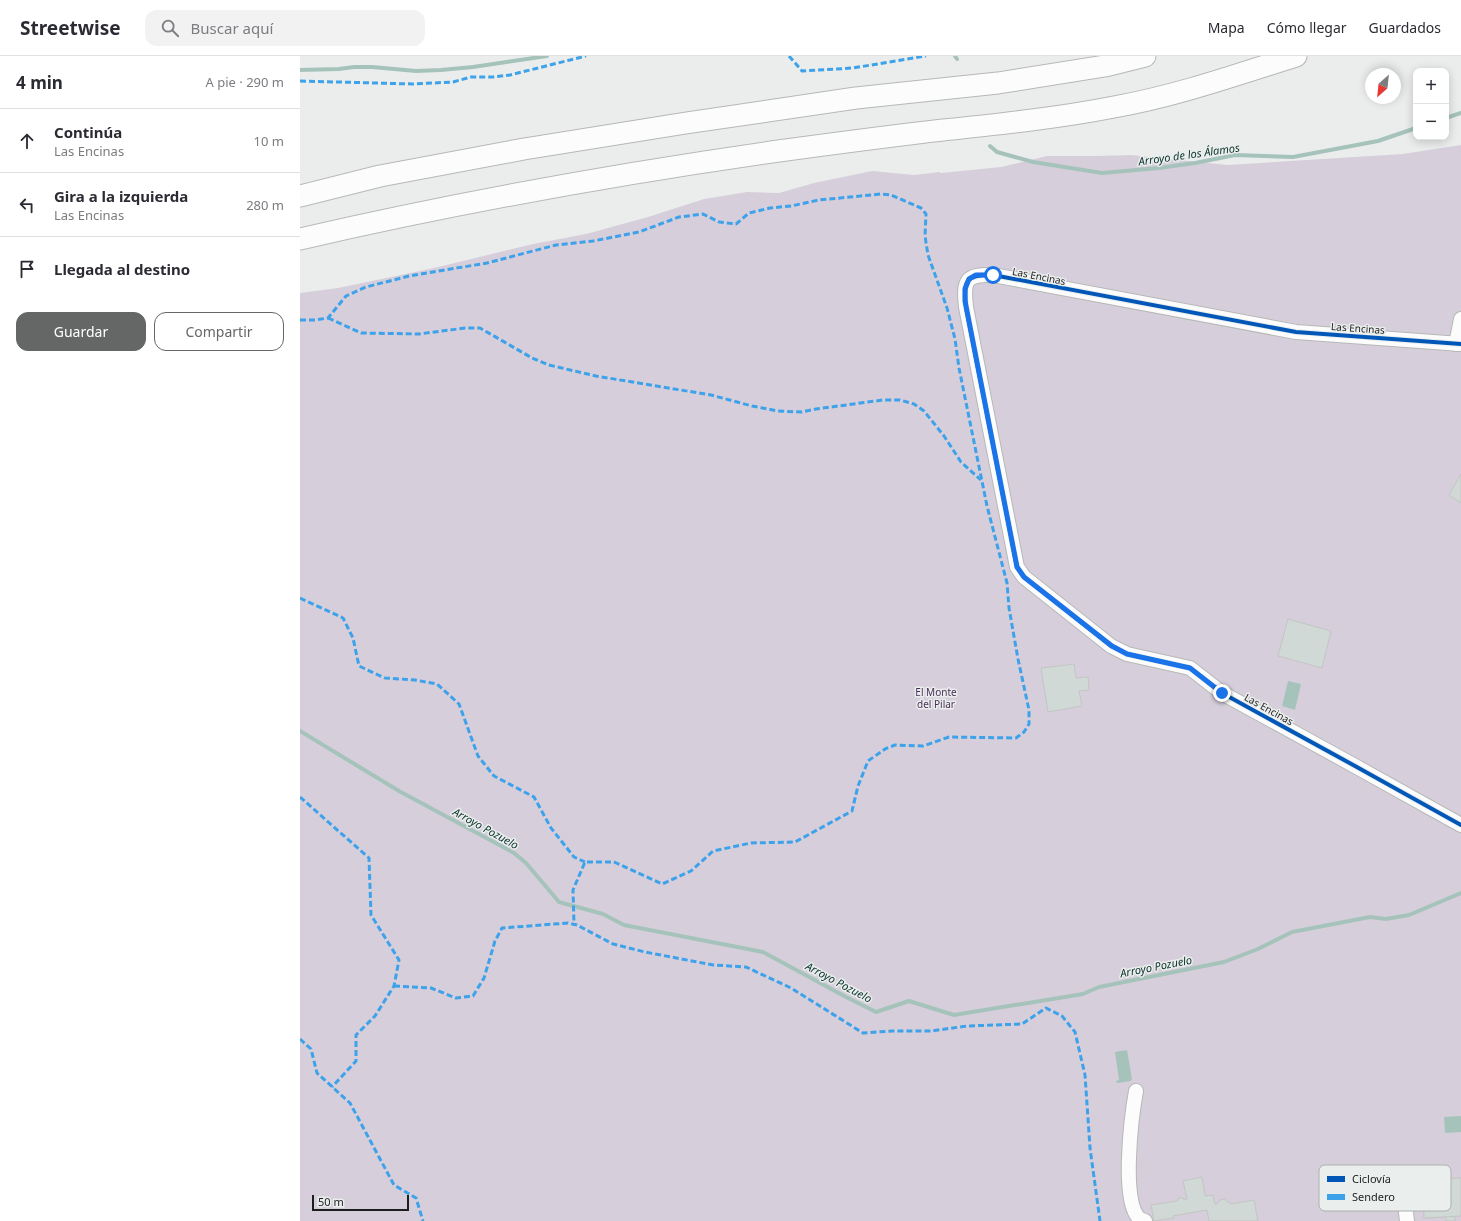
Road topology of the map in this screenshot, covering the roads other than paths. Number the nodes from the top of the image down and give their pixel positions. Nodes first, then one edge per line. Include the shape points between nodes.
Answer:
1 (1145, 56) edge
2 (1296, 56) edge
3 (300, 196) edge
4 (300, 239) edge
5 (1461, 319) edge
6 (1458, 344) edge
7 (1461, 825) edge
8 (1136, 1091) dead end
9 (1406, 1211) edge
10 (1145, 1221) edge
11 (1407, 1221) edge

1 - 3 highway via 1105,66 998,83 856,98 524,149 380,176
2 - 4 highway via 1206,85 1115,107 693,163 537,190
5 - 6 street
6 - 7 street, Las Encinas via 1296,332 993,275 972,277 965,289 966,307 1017,567 1024,577 1112,646 1127,654 1190,668 1222,693
8 - 10 street via 1129,1145 1130,1195 1136,1214
9 - 11 street

